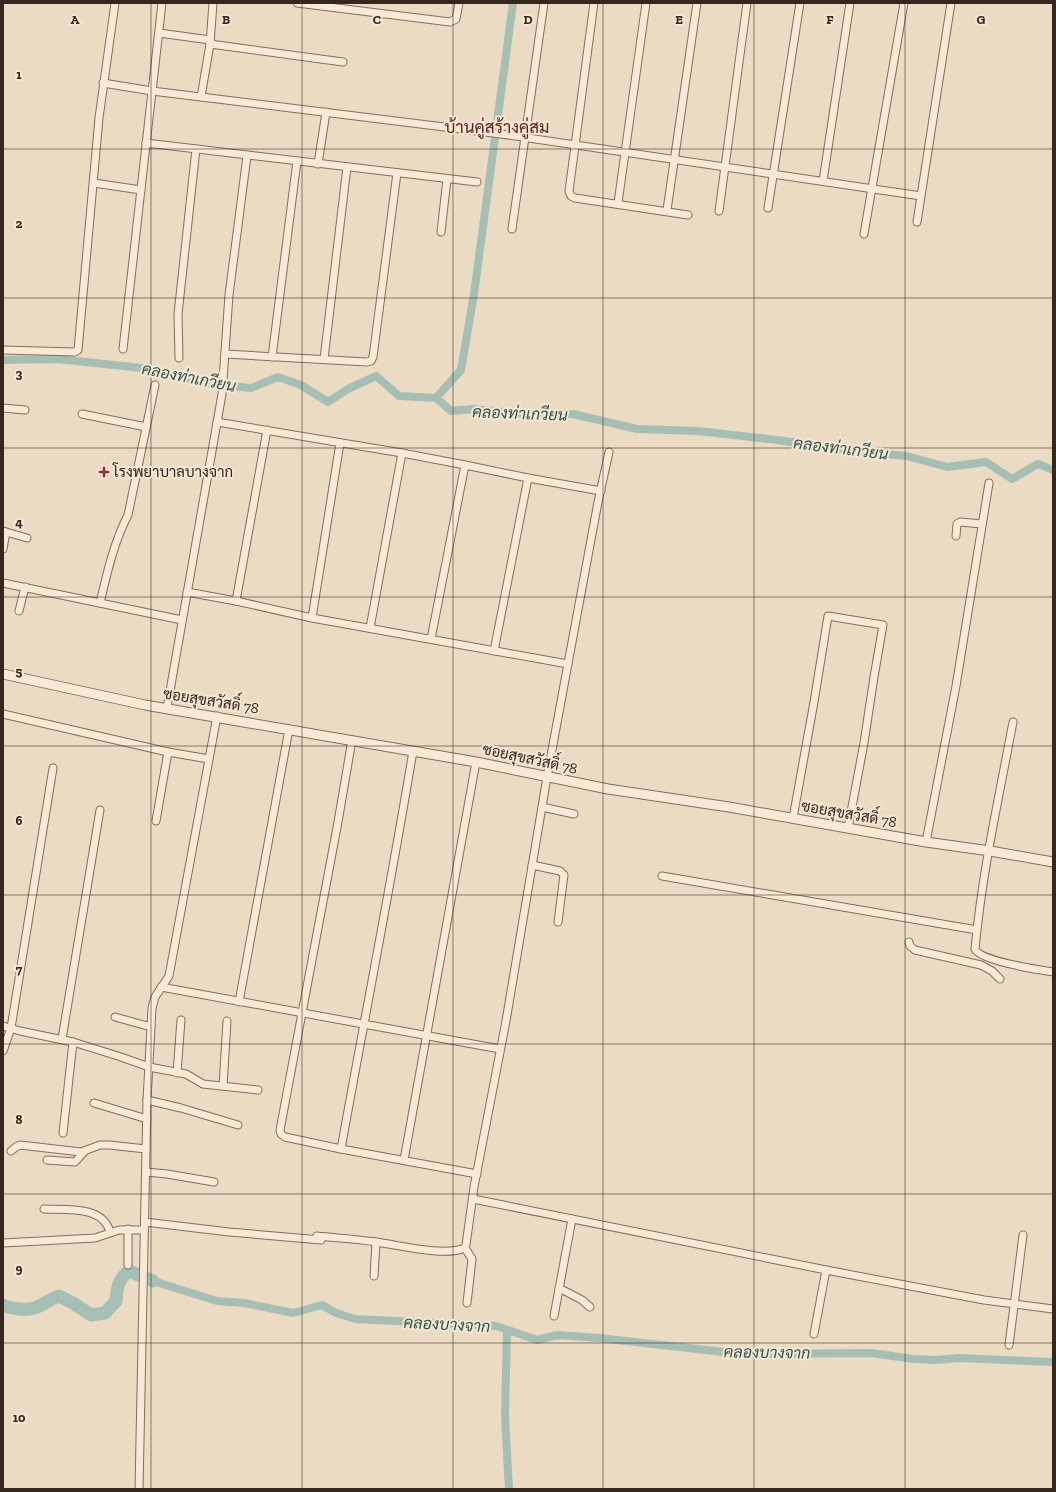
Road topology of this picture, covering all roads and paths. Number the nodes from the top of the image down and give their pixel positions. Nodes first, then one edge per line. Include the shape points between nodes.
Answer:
1 (115, 3) edge
2 (162, 3) edge
3 (213, 3) edge
4 (297, 3) edge
5 (459, 3) edge
6 (544, 3) edge
7 (594, 3) edge
8 (646, 3) edge
9 (697, 3) edge
10 (747, 3) edge
11 (800, 3) edge
12 (850, 3) edge
13 (904, 3) edge
14 (951, 3) edge
15 (159, 32) junction
16 (210, 42) junction
17 (343, 62) dead end
18 (103, 83) junction
19 (152, 91) junction
20 (201, 97) junction
21 (326, 112) junction
22 (524, 138) junction
23 (146, 143) junction
24 (574, 145) junction
25 (196, 149) junction
26 (625, 153) junction
27 (247, 156) junction
28 (675, 159) junction
29 (297, 162) junction
30 (318, 164) junction
31 (347, 167) junction
32 (724, 167) junction
33 (397, 173) junction
34 (774, 174) junction
35 (447, 179) junction
36 (823, 181) junction
37 (477, 182) dead end
38 (94, 183) junction
39 (872, 189) junction
40 (140, 190) junction
41 (921, 196) junction
42 (618, 203) junction
43 (768, 208) dead end
44 (667, 210) junction
45 (719, 211) dead end
46 (688, 215) dead end
47 (917, 222) dead end
48 (512, 230) dead end
49 (441, 232) dead end
50 (864, 234) dead end
51 (123, 349) dead end
52 (3, 350) edge
53 (225, 354) junction
54 (272, 356) junction
55 (179, 358) dead end
56 (324, 359) junction
57 (155, 385) dead end
58 (3, 408) edge
59 (25, 410) dead end
60 (82, 414) dead end
61 (217, 422) junction
62 (146, 427) junction
63 (267, 430) junction
64 (340, 443) junction
65 (609, 452) dead end
66 (402, 453) junction
67 (465, 465) junction
68 (528, 478) junction
69 (989, 483) dead end
70 (601, 491) junction
71 (982, 524) junction
72 (5, 531) edge
73 (956, 536) dead end
74 (27, 538) dead end
75 (3, 549) edge
76 (3, 582) edge
77 (25, 587) junction
78 (187, 592) junction
79 (236, 601) junction
80 (100, 603) junction
81 (19, 611) dead end
82 (312, 618) junction
83 (182, 620) junction
84 (370, 628) junction
85 (431, 639) junction
86 (494, 651) junction
87 (568, 664) junction
88 (3, 674) edge
89 (167, 708) junction
90 (3, 714) edge
91 (217, 716) junction
92 (1013, 722) dead end
93 (288, 729) junction
94 (352, 740) junction
95 (414, 751) junction
96 (168, 752) junction
97 (209, 759) junction
98 (476, 762) junction
99 (52, 768) dead end
100 (547, 778) junction
101 (542, 807) junction
102 (100, 810) dead end
103 (574, 814) dead end
104 (793, 818) junction
105 (156, 821) dead end
106 (848, 828) junction
107 (926, 842) junction
108 (990, 851) junction
109 (1046, 861) edge
110 (532, 865) junction
111 (662, 876) dead end
112 (558, 922) dead end
113 (977, 930) junction
114 (909, 942) dead end
115 (976, 952) junction
116 (971, 962) junction
117 (1053, 972) edge
118 (1000, 979) dead end
119 (161, 987) junction
120 (239, 1002) junction
121 (302, 1012) junction
122 (115, 1017) dead end
123 (181, 1020) dead end
124 (227, 1021) dead end
125 (364, 1024) junction
126 (3, 1026) edge
127 (150, 1027) junction
128 (11, 1028) junction
129 (426, 1035) junction
130 (62, 1039) junction
131 (73, 1042) junction
132 (500, 1049) junction
133 (3, 1051) edge
134 (149, 1067) junction
135 (177, 1073) junction
136 (223, 1086) junction
137 (258, 1090) dead end
138 (147, 1100) junction
139 (94, 1103) dead end
140 (147, 1119) junction
141 (238, 1125) dead end
142 (62, 1134) dead end
143 (146, 1149) junction
144 (341, 1149) junction
145 (11, 1151) dead end
146 (85, 1152) junction
147 (47, 1160) dead end
148 (404, 1160) junction
149 (146, 1172) junction
150 (477, 1174) junction
151 (214, 1182) dead end
152 (473, 1199) junction
153 (44, 1209) dead end
154 (572, 1219) junction
155 (145, 1222) junction
156 (128, 1229) junction
157 (144, 1230) junction
158 (110, 1232) junction
159 (1023, 1235) dead end
160 (317, 1236) dead end
161 (376, 1242) junction
162 (3, 1243) edge
163 (357, 1244) dead end
164 (465, 1248) junction
165 (128, 1265) dead end
166 (826, 1270) junction
167 (374, 1276) dead end
168 (560, 1288) junction
169 (467, 1303) dead end
170 (1014, 1304) junction
171 (590, 1307) dead end
172 (1053, 1309) edge
173 (554, 1316) dead end
174 (814, 1334) dead end
175 (1009, 1344) dead end
176 (139, 1489) edge

1 - 18 street
2 - 15 street
3 - 16 street
4 - 5 street via 450,22 456,19
6 - 22 street
7 - 24 street
8 - 26 street
9 - 28 street
10 - 32 street
11 - 34 street
12 - 36 street
13 - 39 street
14 - 41 street
15 - 16 street
15 - 19 street
16 - 17 street
16 - 20 street
18 - 19 street
18 - 38 street
19 - 20 street
19 - 23 street
20 - 21 street
21 - 22 street
21 - 30 street
22 - 24 street
22 - 48 street
23 - 25 street
23 - 40 street
24 - 26 street
24 - 42 street via 570,194 575,198
25 - 27 street
25 - 55 street via 178,314
26 - 28 street
26 - 42 street
27 - 29 street
27 - 53 street via 229,295
28 - 32 street
28 - 44 street
29 - 30 street
29 - 54 street
30 - 31 street
31 - 33 street
31 - 56 street
32 - 34 street
32 - 45 street
33 - 35 street
33 - 56 street via 372,359 367,362
34 - 36 street
34 - 43 street
35 - 37 street
35 - 49 street
36 - 39 street
38 - 40 street
38 - 52 street via 78,350
39 - 41 street
39 - 50 street
40 - 51 street
41 - 47 street
42 - 44 street
44 - 46 street
53 - 54 street
53 - 61 street
54 - 56 street
57 - 62 street
58 - 59 street
60 - 62 street
61 - 63 street
61 - 78 street
62 - 80 street via 128,515 108,568
63 - 64 street
63 - 79 street
64 - 66 street
64 - 82 street
65 - 70 street
66 - 67 street
66 - 84 street
67 - 68 street
67 - 85 street
68 - 70 street
68 - 86 street
69 - 71 street
70 - 87 street
71 - 73 street via 960,522 957,524
71 - 107 street via 956,686
72 - 74 street
72 - 75 street
76 - 77 street
77 - 80 street
77 - 81 street
78 - 79 street
78 - 83 street
79 - 82 street
80 - 83 street
82 - 84 street
83 - 89 street
84 - 85 street
85 - 86 street
86 - 87 street
87 - 100 street
88 - 89 street, ซอยสุขสวัสดิ์ 78
89 - 91 street, ซอยสุขสวัสดิ์ 78
90 - 96 street
91 - 93 street, ซอยสุขสวัสดิ์ 78
91 - 97 street
92 - 108 street
93 - 94 street, ซอยสุขสวัสดิ์ 78
93 - 120 street
94 - 95 street, ซอยสุขสวัสดิ์ 78
94 - 121 street
95 - 98 street, ซอยสุขสวัสดิ์ 78
95 - 125 street
96 - 97 street
96 - 105 street
97 - 119 street via 169,976
98 - 100 street, ซอยสุขสวัสดิ์ 78
98 - 129 street
99 - 128 street
100 - 101 street
100 - 104 street, ซอยสุขสวัสดิ์ 78
101 - 103 street
101 - 110 street
102 - 130 street
104 - 106 street, ซอยสุขสวัสดิ์ 78
104 - 106 street via 828,616 883,625
106 - 107 street, ซอยสุขสวัสดิ์ 78
107 - 108 street, ซอยสุขสวัสดิ์ 78
108 - 109 street, ซอยสุขสวัสดิ์ 78
108 - 113 street
110 - 112 street via 564,874
110 - 132 street
111 - 113 street
113 - 115 street
114 - 116 street via 915,950
115 - 116 street
115 - 117 street via 1022,967
116 - 118 street via 988,968
119 - 120 street
119 - 127 street via 155,997
120 - 121 street
121 - 125 street
121 - 144 street via 281,1134
122 - 127 street
123 - 135 street
124 - 136 street
125 - 129 street
125 - 144 street
126 - 128 street
127 - 134 street
128 - 130 street
128 - 133 street
129 - 132 street
129 - 148 street
130 - 131 street
131 - 134 street
131 - 142 street
132 - 150 street
134 - 135 street
134 - 138 street
135 - 136 street via 190,1076 203,1084
136 - 137 street
138 - 140 street
138 - 141 street
139 - 140 street
140 - 143 street
143 - 146 street via 100,1145
143 - 149 street
144 - 148 street
145 - 146 street via 20,1145
146 - 147 street via 75,1162
148 - 150 street
149 - 151 street
149 - 155 street
150 - 152 street
152 - 154 street
152 - 164 street
153 - 158 street via 88,1212 105,1221
154 - 166 street
154 - 168 street
155 - 157 street
155 - 163 street
156 - 157 street
156 - 158 street
156 - 165 street
157 - 176 street
158 - 162 street via 95,1238
159 - 170 street
160 - 161 street
161 - 164 street via 409,1248 451,1251
161 - 167 street
164 - 169 street via 472,1259
166 - 170 street
166 - 174 street
168 - 171 street
168 - 173 street
170 - 172 street
170 - 175 street

